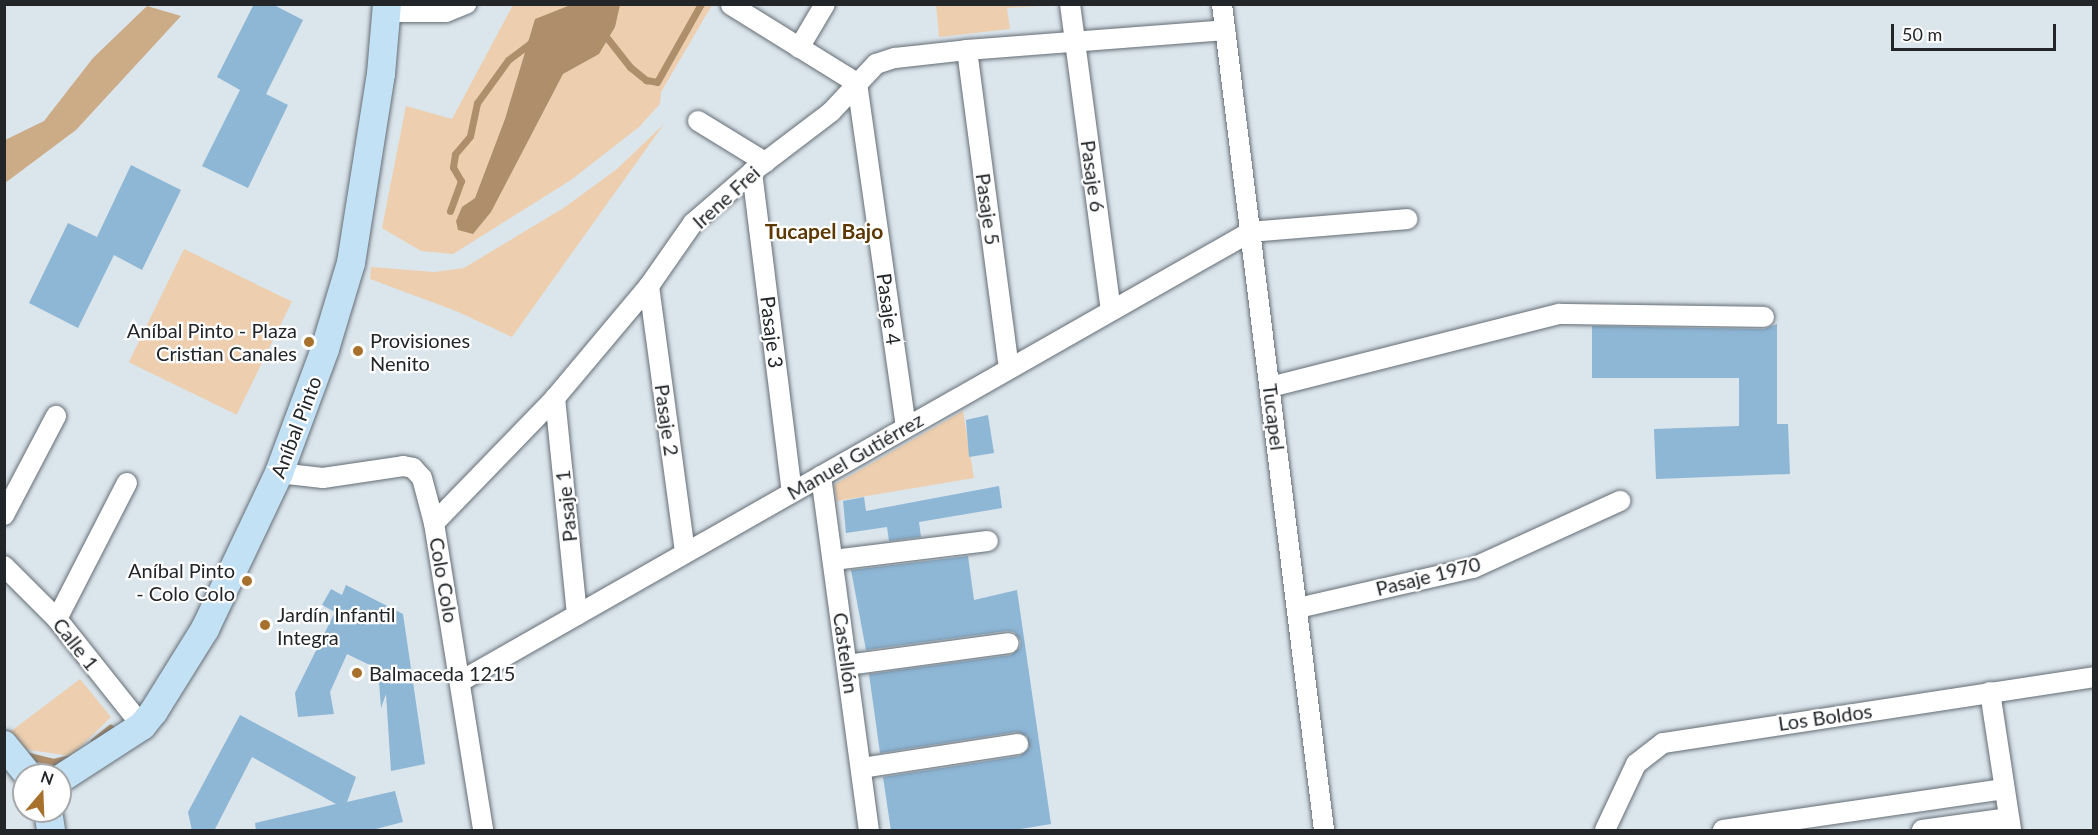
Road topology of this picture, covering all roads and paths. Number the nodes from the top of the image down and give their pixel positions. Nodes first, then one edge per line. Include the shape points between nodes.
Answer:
1 (466, 4) edge
2 (825, 4) edge
3 (1070, 4) edge
4 (1222, 4) edge
5 (731, 5) edge
6 (387, 8) edge
7 (1225, 30) junction
8 (1075, 41) junction
9 (799, 48) junction
10 (967, 50) junction
11 (857, 83) junction
12 (698, 121) dead end
13 (758, 167) junction
14 (1407, 219) dead end
15 (1250, 232) junction
16 (649, 286) junction
17 (1111, 310) junction
18 (1764, 317) dead end
19 (1009, 369) junction
20 (1270, 387) junction
21 (555, 398) junction
22 (56, 416) dead end
23 (906, 427) junction
24 (279, 473) junction
25 (821, 476) junction
26 (127, 483) dead end
27 (792, 492) junction
28 (1620, 501) dead end
29 (4, 515) edge
30 (434, 523) junction
31 (988, 541) dead end
32 (685, 553) junction
33 (833, 560) junction
34 (4, 566) edge
35 (1298, 608) junction
36 (577, 615) junction
37 (57, 619) junction
38 (1009, 643) dead end
39 (847, 665) junction
40 (2094, 677) edge
41 (461, 681) junction
42 (1990, 692) junction
43 (142, 726) junction
44 (1017, 744) dead end
45 (4, 745) edge
46 (18, 763) edge
47 (861, 768) junction
48 (72, 771) edge
49 (2004, 789) junction
50 (2010, 824) edge
51 (483, 831) edge
52 (870, 831) edge
53 (1324, 831) edge
54 (1605, 831) edge
55 (1723, 831) edge
56 (1922, 831) edge

1 - 6 street via 446,12
2 - 9 street
3 - 8 street, Pasaje 6
4 - 7 street, Tucapel
5 - 9 street
6 - 24 street, Aníbal Pinto via 351,264 325,349
7 - 8 street, Irene Frei
7 - 15 street, Tucapel
8 - 10 street, Irene Frei
8 - 17 street, Pasaje 6
9 - 11 street
10 - 11 street, Irene Frei via 883,61
10 - 19 street, Pasaje 5
11 - 13 street, Irene Frei via 831,112
11 - 23 street, Pasaje 4
12 - 13 street
13 - 16 street, Irene Frei via 693,223
13 - 27 street, Pasaje 3
14 - 15 street
15 - 17 street, Manuel Gutiérrez
15 - 20 street, Tucapel
16 - 21 street, Irene Frei
16 - 32 street, Pasaje 2
17 - 19 street, Manuel Gutiérrez
18 - 20 street via 1559,314
19 - 23 street, Manuel Gutiérrez
20 - 35 street, Tucapel
21 - 30 street, Irene Frei
21 - 36 street, Pasaje 1
22 - 29 street
23 - 25 street, Manuel Gutiérrez
24 - 30 street, Colo Colo via 322,478 408,466 423,478
24 - 43 street, Aníbal Pinto via 205,629
25 - 27 street, Manuel Gutiérrez
25 - 33 street, Castellón
26 - 37 street
27 - 32 street, Manuel Gutiérrez
28 - 35 street, Pasaje 1970 via 1473,568
30 - 41 street, Colo Colo
31 - 33 street
32 - 36 street, Manuel Gutiérrez
33 - 39 street, Castellón
34 - 37 street, Calle 1
35 - 53 street, Tucapel
36 - 41 street, Manuel Gutiérrez
37 - 43 street, Calle 1
38 - 39 street
39 - 47 street, Castellón
40 - 42 street, Los Boldos
41 - 51 street, Colo Colo
42 - 49 street
42 - 54 street, Los Boldos via 1663,743 1636,764
43 - 48 street, Aníbal Pinto
44 - 47 street
45 - 46 street
47 - 52 street, Castellón
49 - 50 street
49 - 55 street
50 - 56 street

